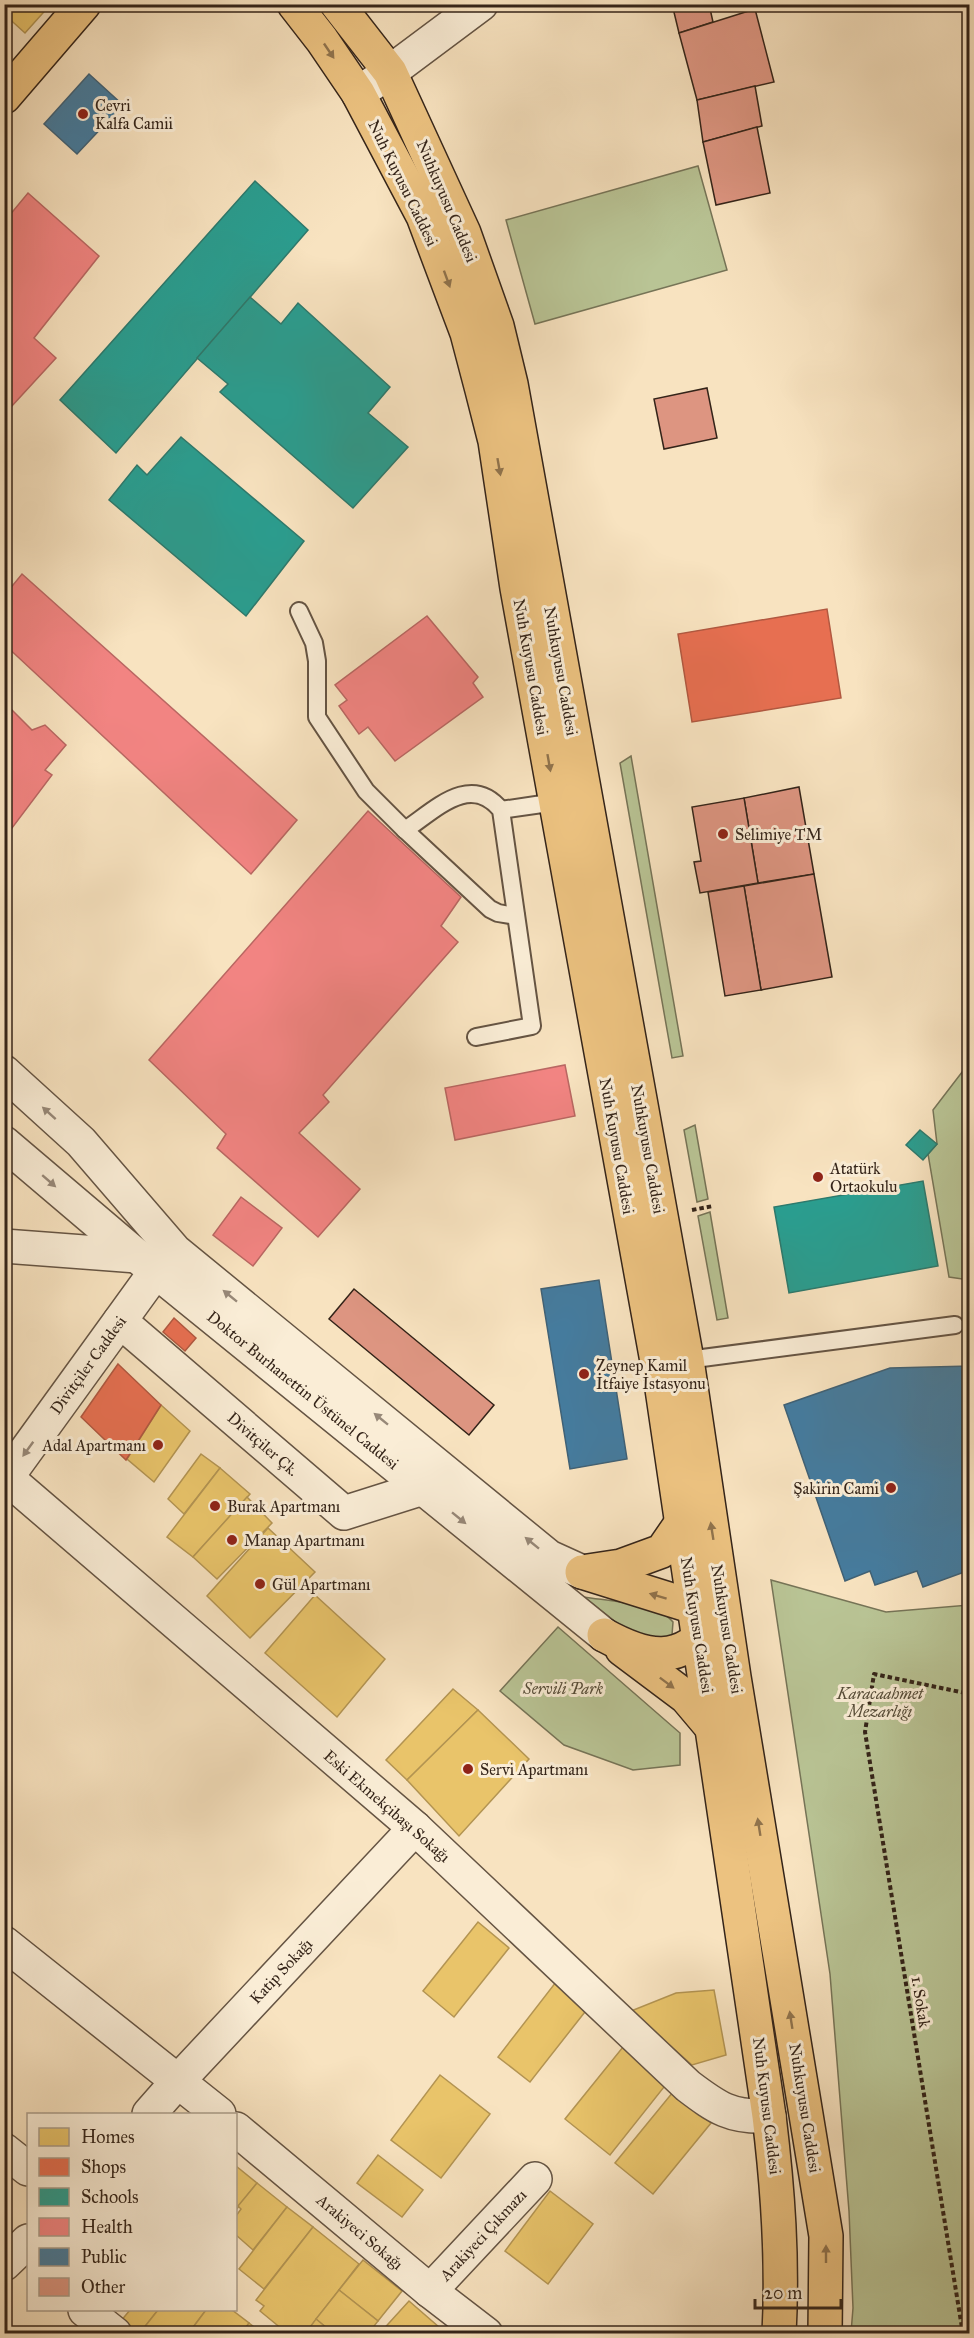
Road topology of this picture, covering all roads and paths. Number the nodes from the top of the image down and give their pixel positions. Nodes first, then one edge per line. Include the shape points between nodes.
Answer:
1 (84, 4) edge
2 (294, 4) edge
3 (337, 4) edge
4 (480, 4) edge
5 (390, 72) junction
6 (358, 93) junction
7 (4, 97) edge
8 (299, 611) dead end
9 (556, 802) junction
10 (501, 810) junction
11 (405, 830) junction
12 (516, 916) junction
13 (476, 1037) dead end
14 (4, 1072) edge
15 (4, 1143) edge
16 (713, 1206) dead end
17 (692, 1210) dead end
18 (4, 1246) edge
19 (156, 1259) junction
20 (120, 1321) junction
21 (955, 1325) dead end
22 (651, 1332) junction
23 (687, 1360) junction
24 (664, 1406) junction
25 (6, 1480) edge
26 (423, 1488) junction
27 (682, 1522) junction
28 (582, 1572) junction
29 (709, 1624) junction
30 (604, 1635) junction
31 (969, 1694) edge
32 (713, 1729) junction
33 (415, 1828) junction
34 (4, 1943) edge
35 (178, 2081) junction
36 (151, 2113) edge
37 (217, 2113) edge
38 (769, 2116) junction
39 (237, 2130) edge
40 (4, 2150) edge
41 (27, 2168) edge
42 (535, 2179) dead end
43 (430, 2291) junction
44 (86, 2311) edge
45 (114, 2334) edge
46 (486, 2334) edge
47 (779, 2334) edge
48 (825, 2334) edge
49 (963, 2334) edge

1 - 7 main road
2 -> 6 main road, Nuh Kuyusu Caddesi
3 - 5 main road, Nuhkuyusu Caddesi
4 - 5 street
5 - 6 street
5 - 23 main road, Nuhkuyusu Caddesi via 464,233 497,326 511,384
6 -> 9 main road, Nuh Kuyusu Caddesi via 423,216 467,333 495,441
8 - 11 lane via 314,643 317,717 366,790
9 - 10 lane
9 - 22 main road, Nuh Kuyusu Caddesi
10 - 11 lane via 495,802 477,794 459,795
10 - 12 lane
11 - 12 lane via 490,909
12 - 13 lane via 532,1026
19 -> 14 street, Doktor Burhanettin Üstünel Caddesi via 81,1142
15 -> 19 street, Doktor Burhanettin Üstünel Caddesi
16 - 17 path
18 - 19 street
19 - 20 street, Divitçiler Caddesi
19 - 26 street, Doktor Burhanettin Üstünel Caddesi
28 -> 19 street, Doktor Burhanettin Üstünel Caddesi via 549,1557
20 -> 25 street, Divitçiler Caddesi
20 - 26 street, Divitçiler Çk. via 344,1513
21 - 23 lane
22 - 23 main road
22 - 24 main road, Nuh Kuyusu Caddesi
23 - 24 main road
29 -> 23 main road, Nuhkuyusu Caddesi via 719,1578
24 - 27 main road, Nuh Kuyusu Caddesi
25 - 33 street, Eski Ekmekçibaşı Sokağı
26 -> 30 street, Doktor Burhanettin Üstünel Caddesi
27 - 28 main road via 662,1551 621,1566
27 - 29 main road, Nuh Kuyusu Caddesi
29 -> 28 main road
29 - 30 main road via 673,1653 631,1650
29 - 32 main road, Nuh Kuyusu Caddesi
48 -> 29 main road, Nuhkuyusu Caddesi via 826,2236
30 -> 32 main road via 686,1697
31 - 49 path, 1. Sokak via 874,1674 865,1732
32 - 38 main road, Nuh Kuyusu Caddesi
33 - 35 street, Katip Sokağı
33 - 38 street, Eski Ekmekçibaşı Sokağı via 688,2086 719,2109 754,2117
34 - 35 street
35 - 36 street, Katip Sokağı
35 - 37 street
38 - 47 main road, Nuh Kuyusu Caddesi via 780,2210
39 - 43 street, Arakiyeci Sokağı
40 - 41 street
42 - 43 street, Arakiyeci Çıkmazı
43 - 46 street, Arakiyeci Sokağı
44 - 45 street

